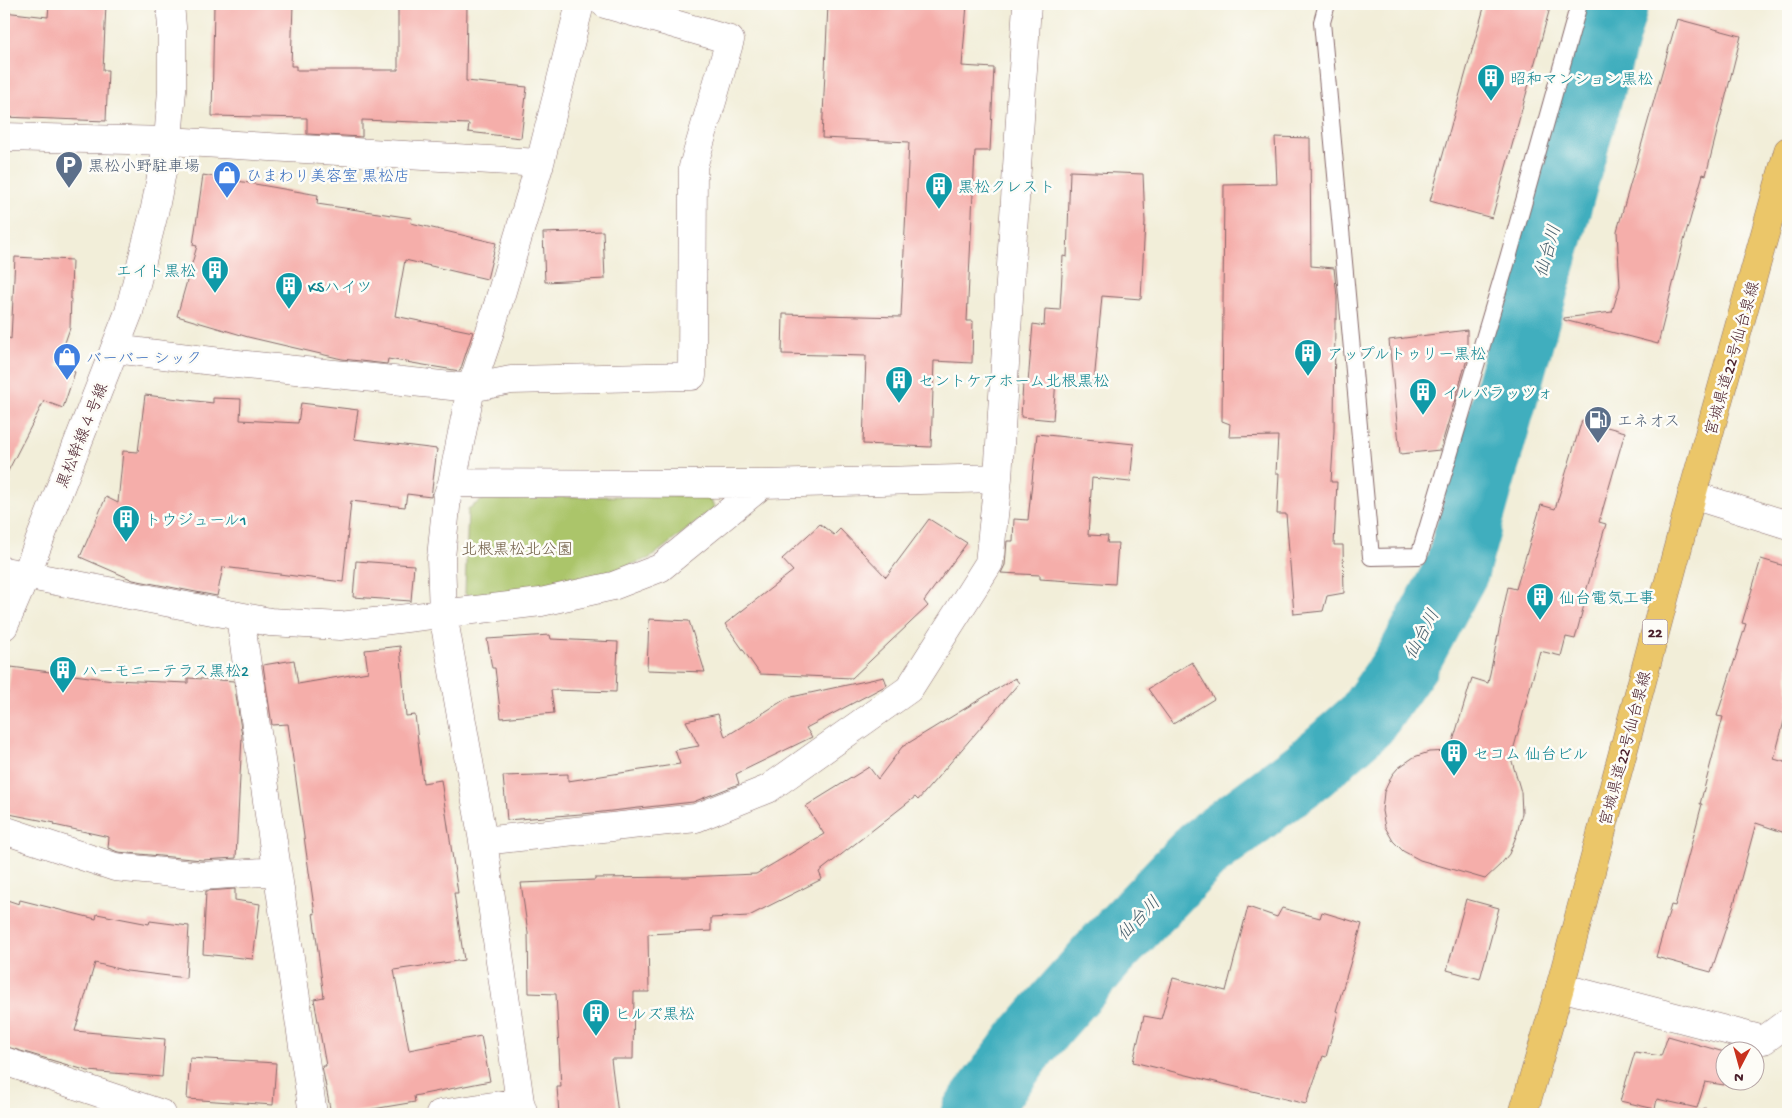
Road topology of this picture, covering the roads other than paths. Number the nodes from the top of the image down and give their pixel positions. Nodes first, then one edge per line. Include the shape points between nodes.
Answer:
1 (170, 4) edge
2 (580, 4) edge
3 (605, 4) edge
4 (1027, 4) edge
5 (1327, 4) edge
6 (1579, 4) edge
7 (4, 137) edge
8 (168, 141) junction
9 (1788, 151) edge
10 (540, 163) junction
11 (115, 349) junction
12 (471, 388) junction
13 (998, 478) junction
14 (452, 483) junction
15 (763, 484) junction
16 (1692, 495) junction
17 (1788, 525) edge
18 (15, 573) edge
19 (443, 614) junction
20 (240, 617) junction
21 (4, 626) edge
22 (4, 830) edge
23 (484, 841) junction
24 (277, 871) junction
25 (1560, 987) junction
26 (1788, 1022) edge
27 (4, 1061) edge
28 (99, 1104) edge
29 (522, 1108) edge
30 (162, 1114) edge
31 (313, 1114) edge
32 (440, 1114) edge
33 (1524, 1114) edge

1 - 8 street, 黒松幹線４号線 via 172,90
2 - 10 street
3 - 12 street via 730,40 693,168 692,376 510,380
4 - 13 street
5 - 6 lane via 1322,22 1371,557 1420,556
7 - 8 street
8 - 10 street
8 - 11 street, 黒松幹線４号線 via 129,312
9 - 16 main road, 宮城県道22号仙台泉線 / 22
10 - 12 street
11 - 12 street
11 - 18 street, 黒松幹線４号線
12 - 14 street
13 - 15 street
13 - 23 street via 989,562 909,689 768,789 696,818
14 - 15 street
14 - 19 street via 447,497 441,558
15 - 19 street via 660,568 613,586 542,602
16 - 17 street
16 - 25 main road, 宮城県道22号仙台泉線 / 22
18 - 20 street
18 - 21 street, 黒松幹線４号線
19 - 20 street via 340,626
19 - 23 street
20 - 24 street
22 - 24 street via 115,867 202,876
23 - 29 street
24 - 31 street
25 - 26 street via 1764,1040
25 - 33 main road, 宮城県道22号仙台泉線 / 22
27 - 28 street
28 - 30 street
29 - 32 street

